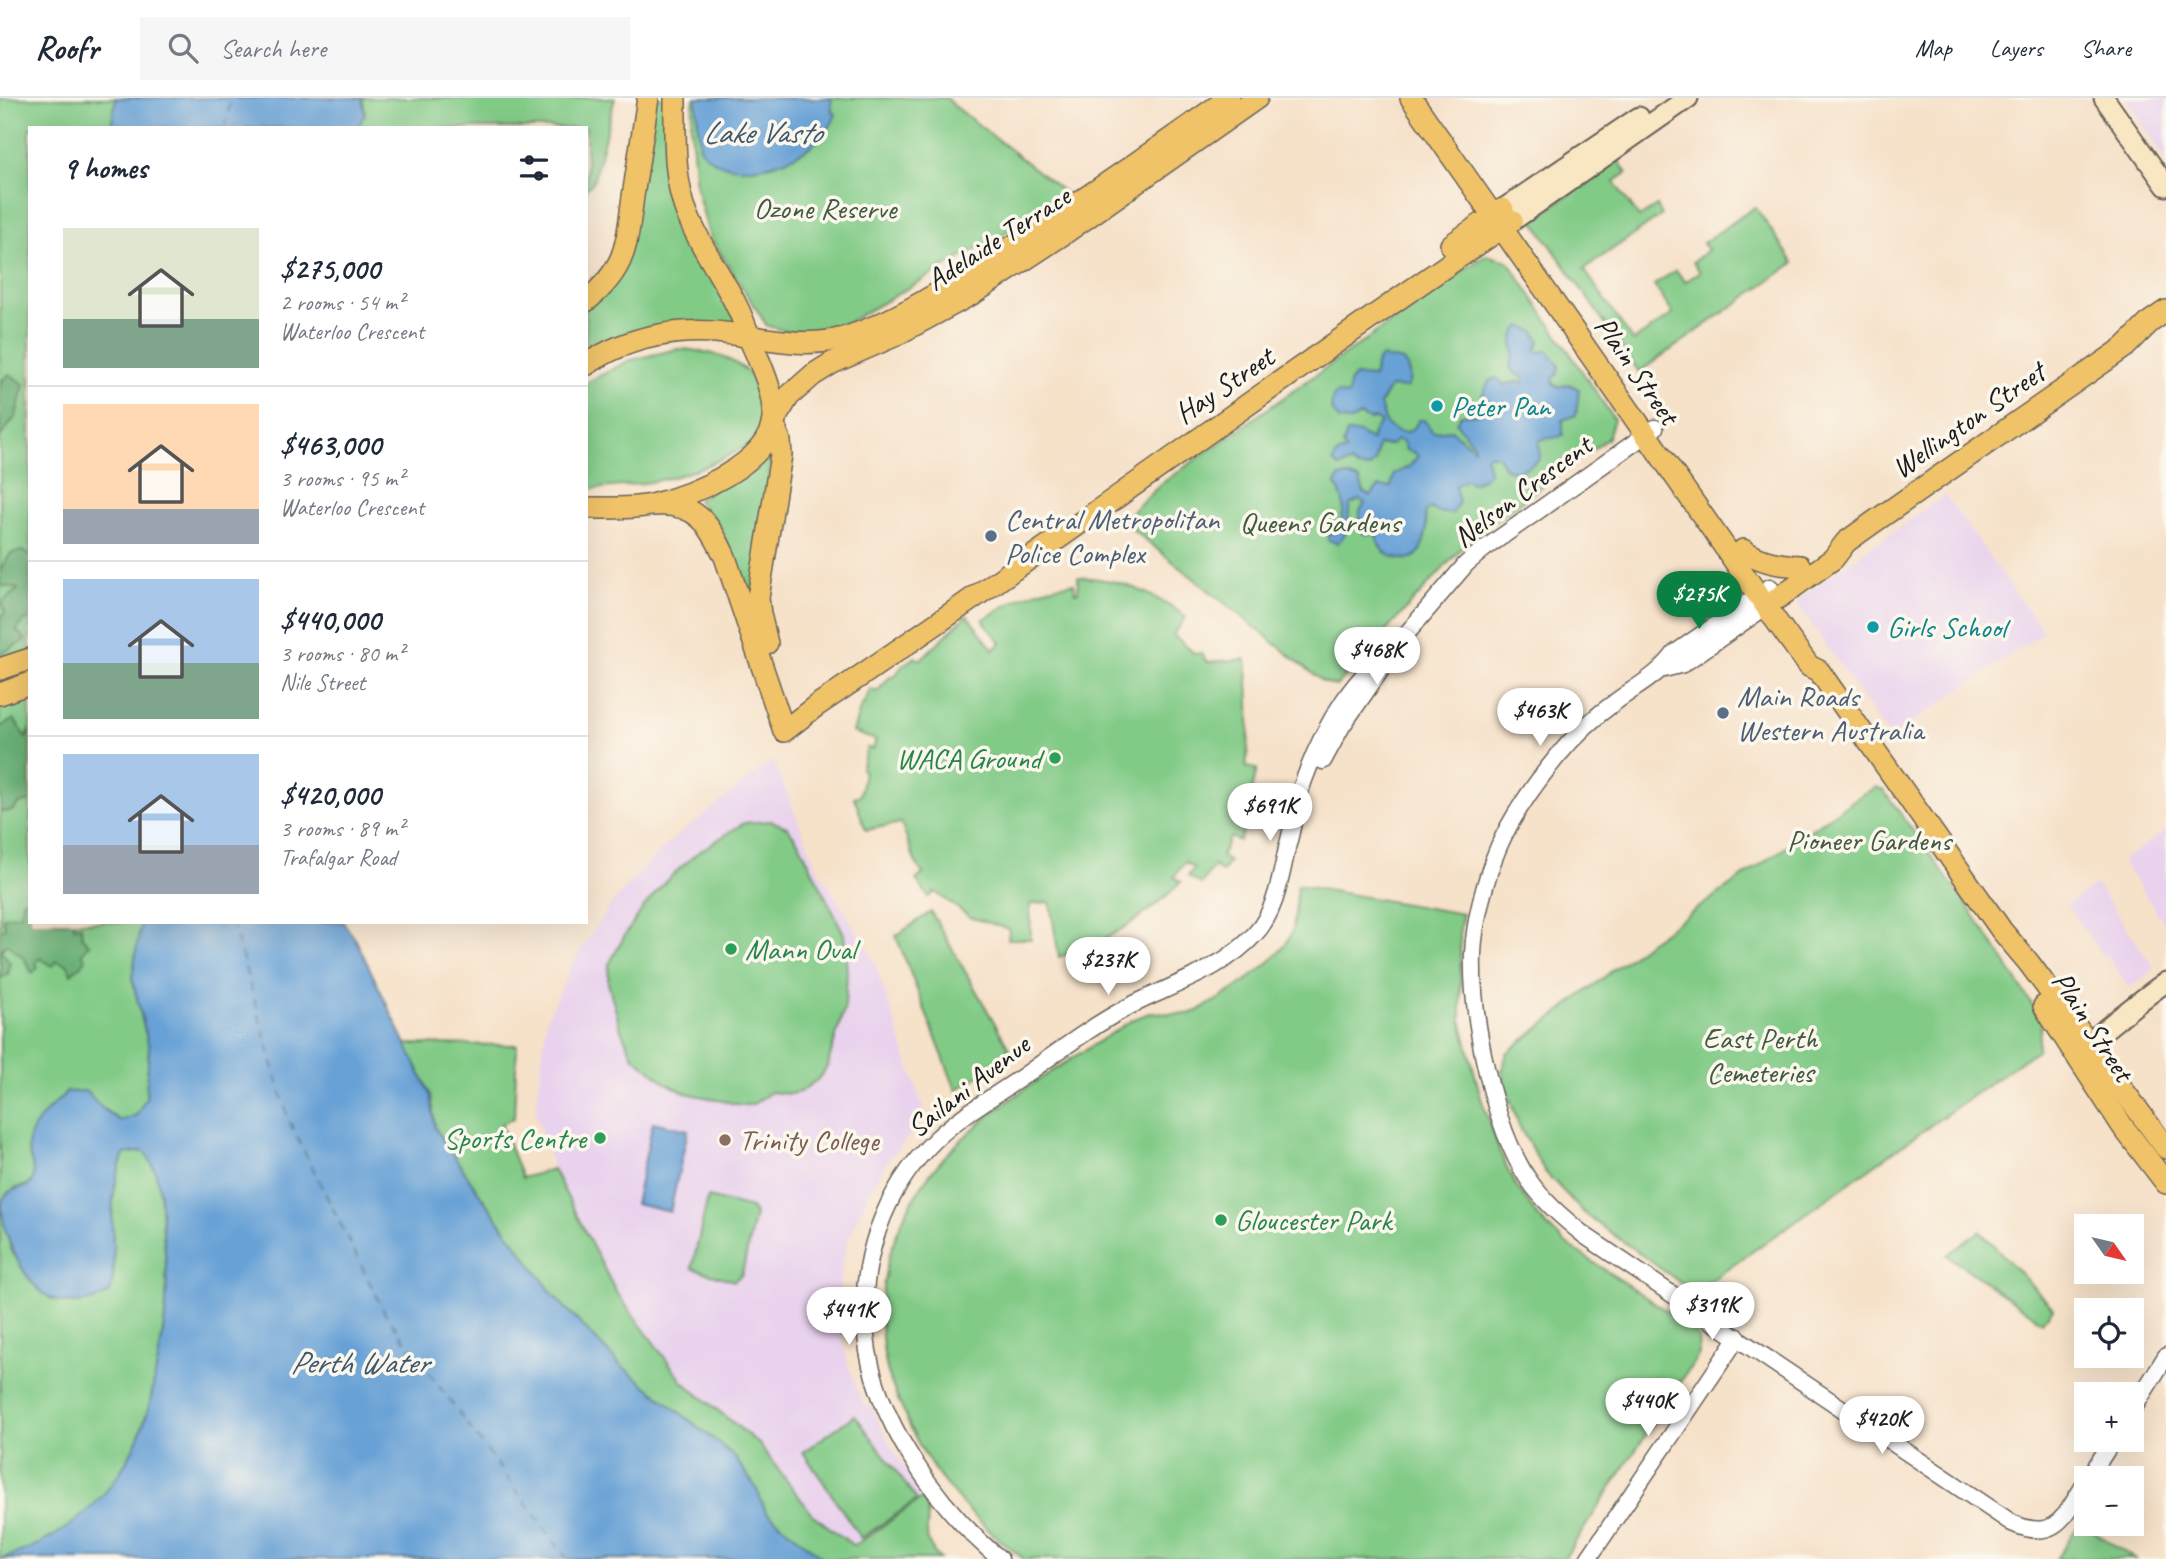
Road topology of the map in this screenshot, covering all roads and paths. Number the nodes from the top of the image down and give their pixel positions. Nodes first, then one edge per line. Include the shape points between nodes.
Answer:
1 (637, 98) edge
2 (648, 98) edge
3 (675, 98) edge
4 (1229, 98) edge
5 (1257, 98) edge
6 (1411, 98) edge
7 (1426, 98) edge
8 (1666, 98) edge
9 (1688, 98) edge
10 (2104, 98) edge
11 (638, 168) junction
12 (2166, 186) edge
13 (1502, 219) junction
14 (588, 299) edge
15 (2166, 311) edge
16 (2166, 329) edge
17 (749, 337) junction
18 (2125, 347) junction
19 (588, 364) edge
20 (773, 422) junction
21 (1651, 431) junction
22 (649, 505) junction
23 (588, 508) edge
24 (1846, 542) junction
25 (1743, 550) junction
26 (1800, 566) junction
27 (1768, 597) junction
28 (28, 660) edge
29 (0, 669) edge
30 (28, 684) edge
31 (0, 694) edge
32 (788, 715) junction
33 (1277, 890) joint
34 (2166, 982) edge
35 (2077, 1042) junction
36 (2166, 1148) edge
37 (2166, 1183) edge
38 (1738, 1337) junction
39 (2166, 1356) edge
40 (2144, 1392) edge
41 (2074, 1501) edge
42 (1000, 1559) edge
43 (1588, 1559) edge

1 - 11 main road via 632,151
2 - 11 main road
3 - 17 main road via 679,180 687,213 740,311
4 - 17 main road, Adelaide Terrace via 1064,213 897,314 843,338 800,342
5 - 20 main road, Adelaide Terrace via 974,293 813,375 789,396
6 - 13 main road, Plain Street
7 - 13 main road, Plain Street
8 - 13 main road, Hay Street
9 - 13 main road, Hay Street
10 - 12 main road
11 - 14 main road via 623,256 608,282
13 - 21 main road, Plain Street
13 - 32 main road, Hay Street via 1070,531
15 - 18 main road, Wellington Street
16 - 18 main road, Wellington Street
17 - 19 main road, Adelaide Terrace via 672,332 630,343
17 - 20 main road via 773,405
18 - 24 main road, Wellington Street
20 - 22 main road, Adelaide Terrace via 760,447 729,473 689,493
20 - 32 main road via 780,455 758,598
21 - 25 main road, Plain Street
21 - 27 main road, Plain Street
21 - 33 street, Nelson Crescent via 1466,564 1403,638 1342,726 1298,805
22 - 23 main road
22 - 32 main road via 668,504 694,511 716,538
24 - 26 main road, Wellington Street
24 - 27 main road, Wellington Street via 1833,559
25 - 26 main road via 1773,564
25 - 27 main road, Plain Street
26 - 27 main road, Wellington Street
27 - 35 main road, Plain Street via 1820,659 1819,671
27 - 38 street via 1675,653 1664,669 1617,700 1559,755 1516,813 1498,848 1473,953 1489,1078 1528,1179 1584,1235
28 - 29 main road
30 - 31 main road
33 - 42 street, Sailani Avenue via 1258,931 1231,954 1109,1018 938,1137 885,1209 866,1278 864,1317 875,1383 934,1491
34 - 35 main road via 2125,1011 2106,1014
35 - 36 main road, Plain Street
35 - 37 main road, Plain Street via 2130,1136
38 - 41 street via 2030,1531 2052,1526
38 - 43 street
39 - 40 street

